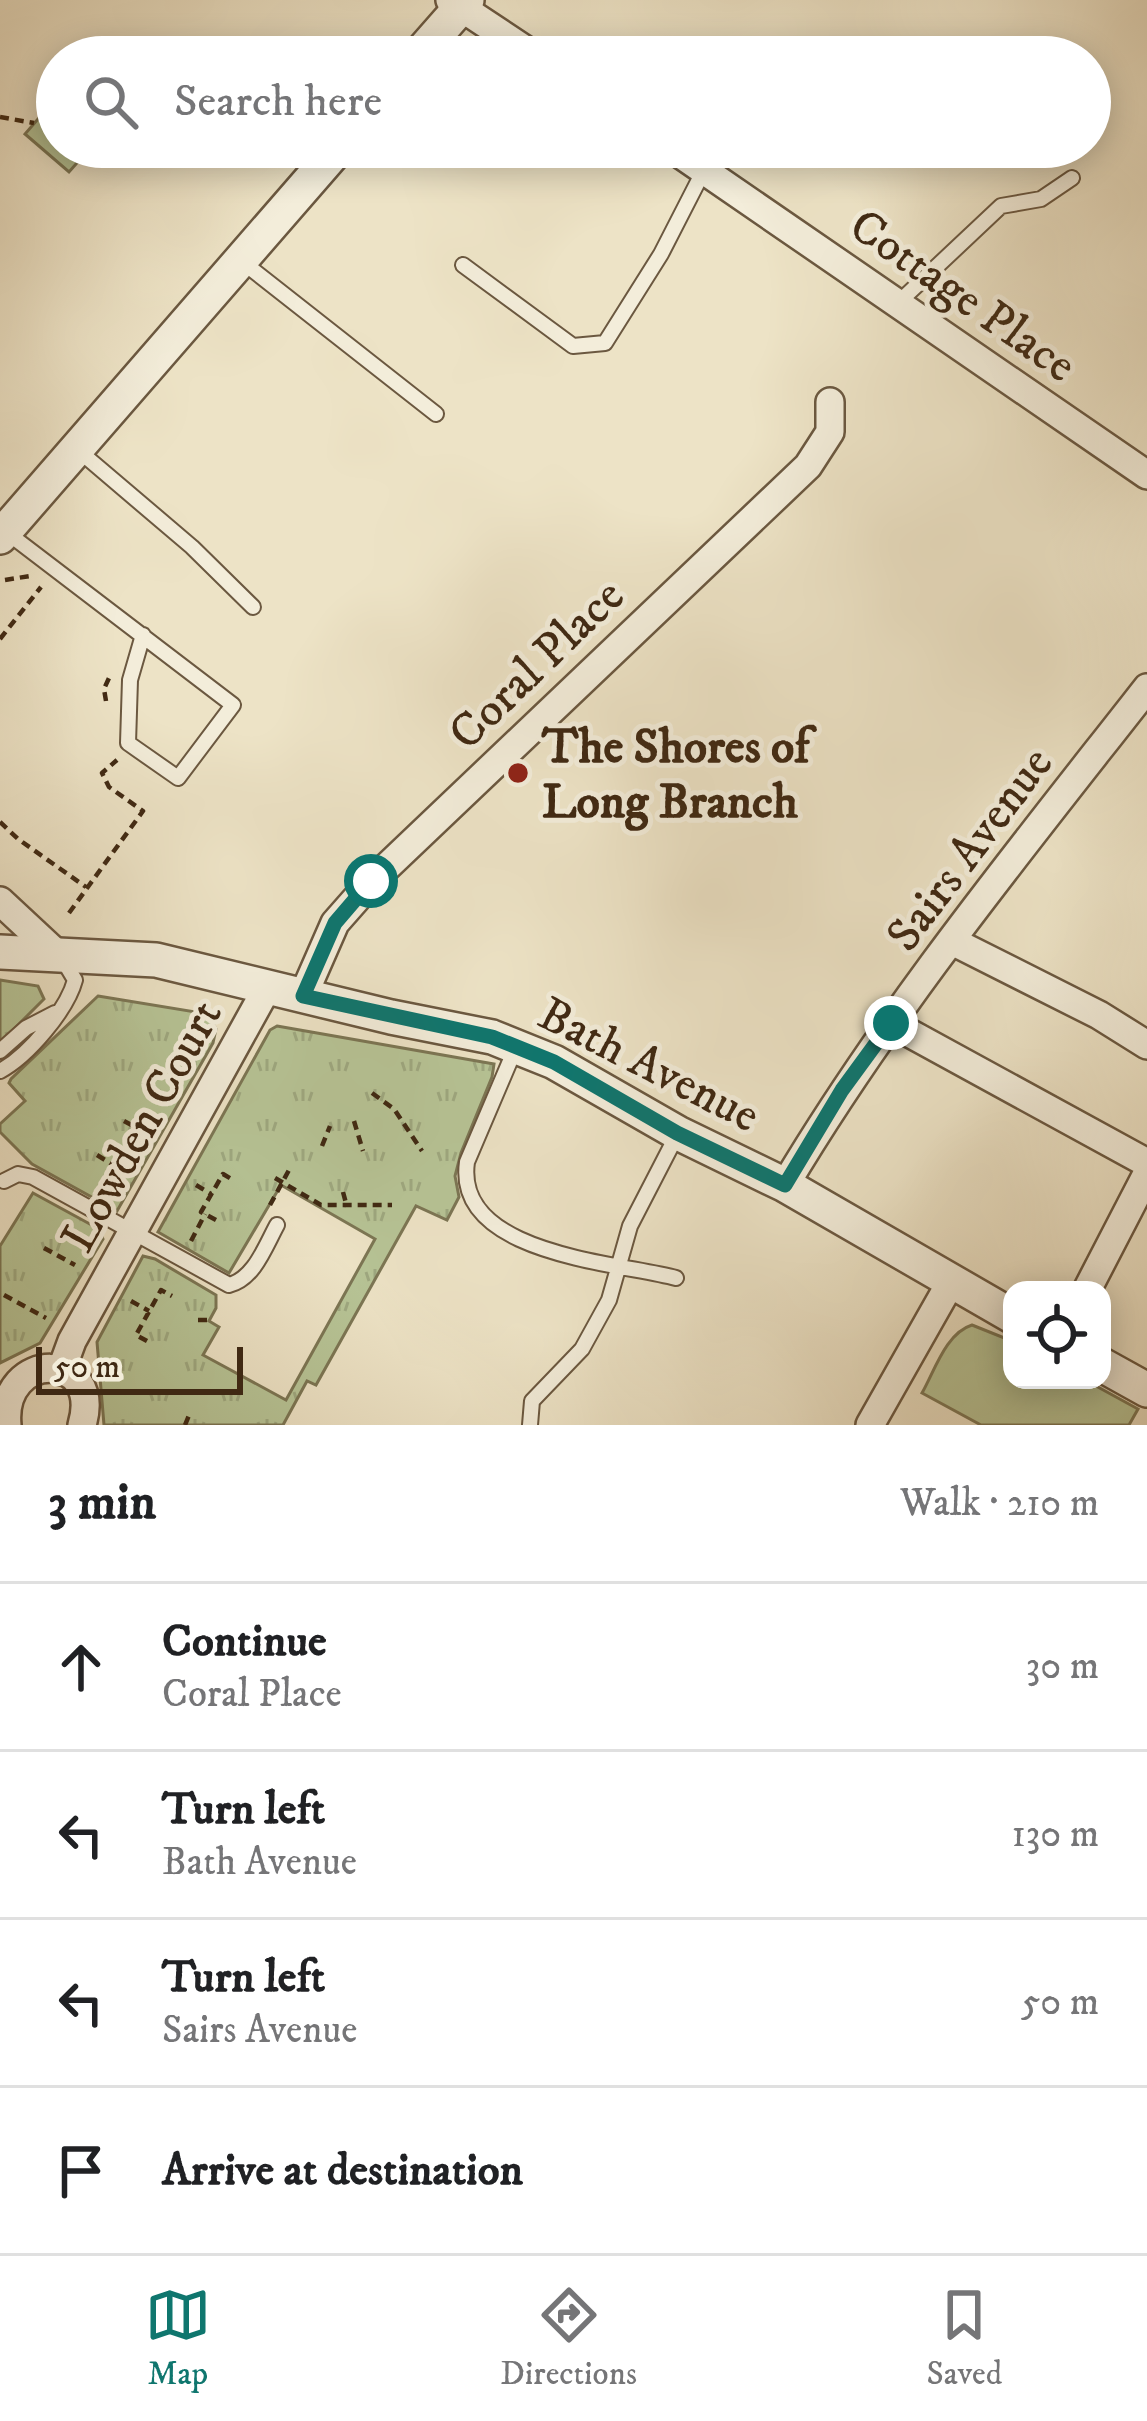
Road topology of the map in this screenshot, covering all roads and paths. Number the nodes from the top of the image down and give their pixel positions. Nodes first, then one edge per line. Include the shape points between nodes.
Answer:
1 (459, 2) edge
2 (433, 36) edge
3 (507, 36) edge
4 (0, 117) edge
5 (34, 123) dead end
6 (321, 168) edge
7 (701, 168) edge
8 (704, 170) junction
9 (1072, 178) dead end
10 (240, 260) junction
11 (463, 266) dead end
12 (898, 303) junction
13 (830, 402) dead end
14 (436, 414) dead end
15 (77, 448) junction
16 (1147, 475) edge
17 (3, 534) edge
18 (5, 580) dead end
19 (253, 607) dead end
20 (143, 634) junction
21 (0, 639) edge
22 (115, 671) dead end
23 (1147, 688) edge
24 (108, 710) dead end
25 (115, 754) dead end
26 (0, 822) edge
27 (88, 888) junction
28 (2, 903) edge
29 (69, 914) dead end
30 (952, 941) junction
31 (0, 942) edge
32 (0, 952) edge
33 (58, 955) junction
34 (156, 960) junction
35 (267, 988) junction
36 (303, 996) junction
37 (66, 1000) junction
38 (56, 1013) junction
39 (891, 1023) junction
40 (1147, 1045) edge
41 (516, 1047) junction
42 (0, 1051) edge
43 (0, 1072) edge
44 (372, 1093) dead end
45 (124, 1121) dead end
46 (354, 1121) dead end
47 (330, 1126) dead end
48 (677, 1133) junction
49 (148, 1134) dead end
50 (322, 1146) dead end
51 (363, 1151) dead end
52 (422, 1151) dead end
53 (97, 1155) dead end
54 (1147, 1163) edge
55 (127, 1173) dead end
56 (1147, 1174) edge
57 (274, 1178) dead end
58 (233, 1180) dead end
59 (4, 1181) dead end
60 (196, 1185) dead end
61 (785, 1185) junction
62 (343, 1192) dead end
63 (211, 1195) junction
64 (392, 1204) dead end
65 (347, 1207) junction
66 (206, 1214) junction
67 (216, 1220) dead end
68 (277, 1225) dead end
69 (131, 1233) junction
70 (44, 1248) dead end
71 (185, 1250) dead end
72 (75, 1265) dead end
73 (620, 1265) junction
74 (676, 1279) dead end
75 (1093, 1281) edge
76 (951, 1282) junction
77 (4, 1295) dead end
78 (172, 1296) dead end
79 (131, 1300) dead end
80 (149, 1311) junction
81 (1003, 1311) edge
82 (46, 1318) dead end
83 (198, 1320) dead end
84 (209, 1320) dead end
85 (147, 1341) dead end
86 (1111, 1370) edge
87 (61, 1371) junction
88 (1147, 1390) edge
89 (190, 1414) dead end
90 (7, 1425) edge
91 (82, 1425) edge
92 (185, 1425) edge
93 (530, 1425) edge
94 (871, 1425) edge

1 - 2 street
1 - 3 street
4 - 5 path
6 - 10 street
7 - 8 street, Cottage Place
8 - 11 lane via 605,343 573,346
8 - 12 street, Cottage Place
9 - 12 lane via 1040,199 1000,206
10 - 14 lane
10 - 15 street
12 - 16 street, Cottage Place
13 - 36 street, Coral Place via 830,432 808,466 371,881 335,923
15 - 17 street
15 - 19 lane
17 - 20 lane
18 - 21 path via 45,583
20 - 20 lane via 130,680 128,743 178,778 233,705
22 - 24 path via 104,689
23 - 30 street, Sairs Avenue
25 - 27 path via 118,761 102,773 106,782 143,812
26 - 27 path
27 - 29 path
28 - 31 street via 9,927
28 - 33 street
30 - 39 street, Sairs Avenue
30 - 40 street
32 - 33 street, Bath Avenue
33 - 34 street, Bath Avenue
33 - 37 lane via 75,980
34 - 35 street, Bath Avenue
34 - 37 lane via 101,968
35 - 36 street, Bath Avenue
35 - 69 street, Lowden Court
36 - 41 street, Bath Avenue
37 - 38 lane
38 - 42 lane
38 - 43 lane via 39,1041
39 - 54 street
39 - 61 street, Sairs Avenue
41 - 48 street, Bath Avenue
41 - 73 lane via 467,1162 470,1198 490,1222 538,1246
44 - 52 path via 394,1109
45 - 49 path
46 - 51 path
47 - 50 path
48 - 61 street, Bath Avenue
48 - 73 lane via 630,1226
53 - 55 path
56 - 75 street
57 - 65 path via 320,1205
58 - 63 path via 223,1174
59 - 69 lane via 32,1177
60 - 63 path
61 - 76 street, Bath Avenue
62 - 65 path
63 - 66 path
64 - 65 path
66 - 67 path
66 - 71 path
68 - 69 lane via 250,1272 229,1285
69 - 87 street, Lowden Court
70 - 72 path
73 - 74 lane
73 - 93 lane via 582,1349 532,1402
76 - 81 street, Bath Avenue
76 - 94 street
77 - 82 path
78 - 80 path via 161,1290
79 - 80 path
80 - 85 path via 136,1335
83 - 84 path
86 - 88 street
87 - 90 street via 34,1368 19,1376 5,1398
87 - 91 street via 83,1396
89 - 92 path

